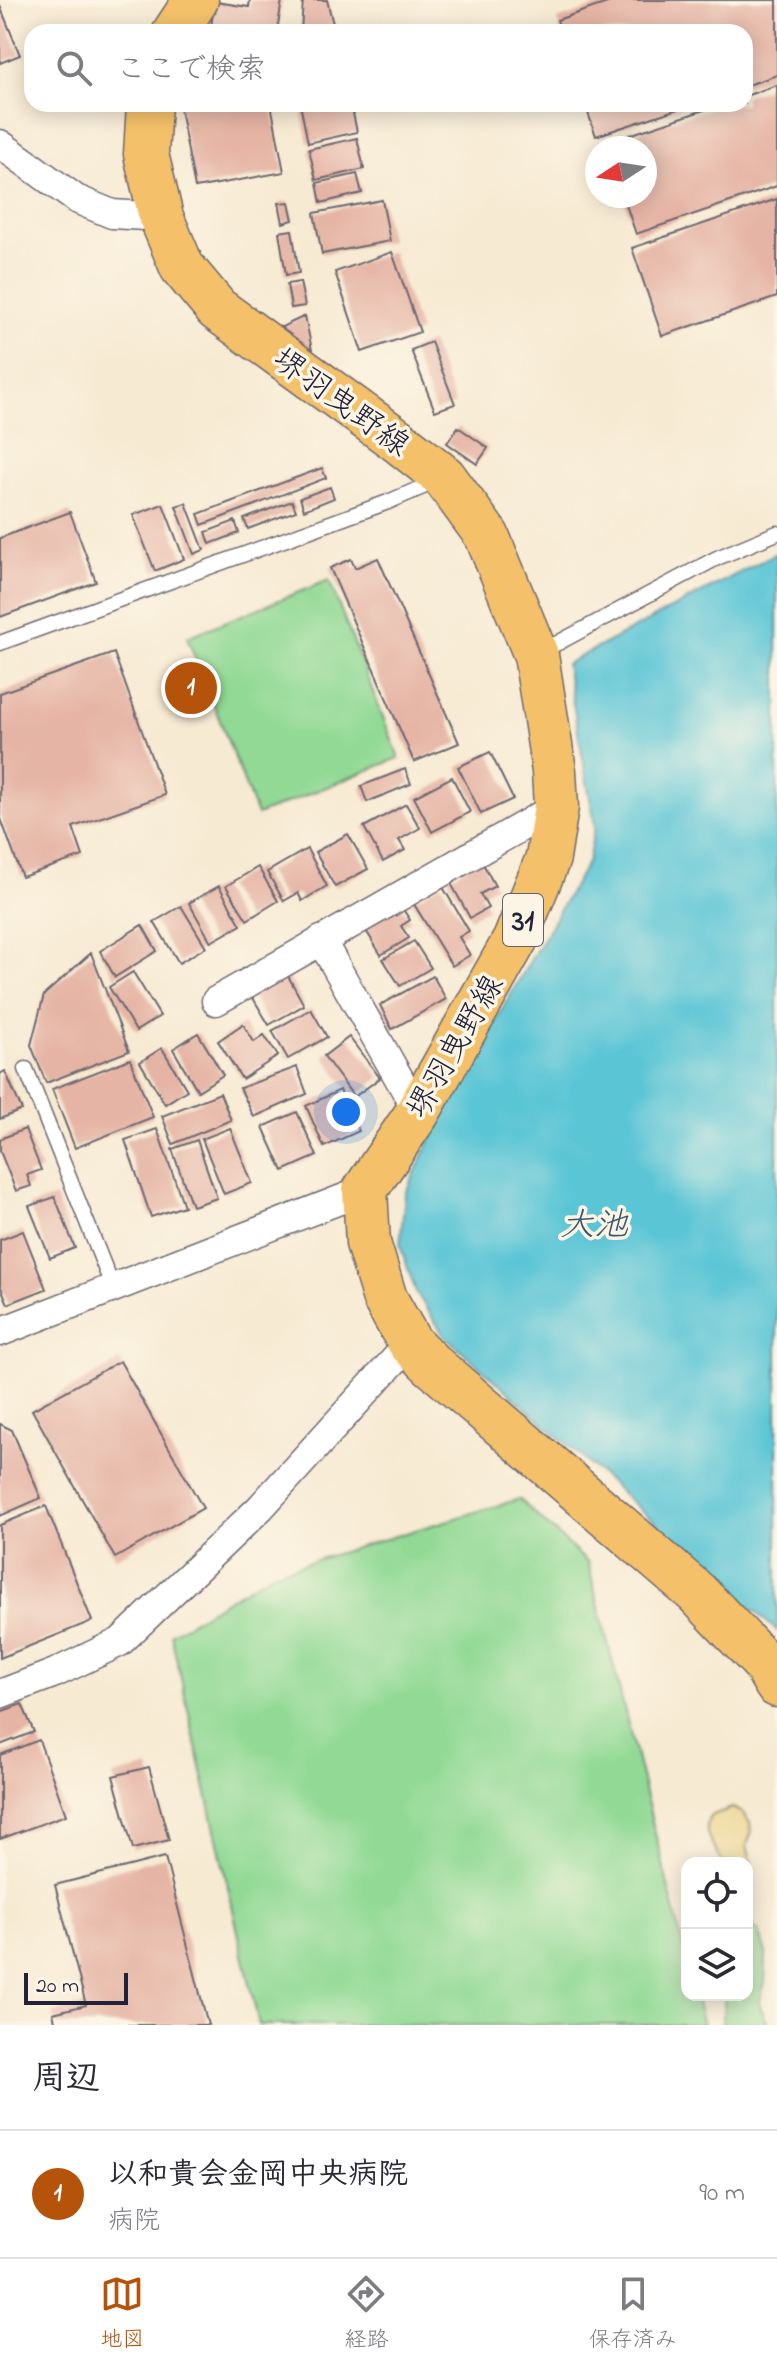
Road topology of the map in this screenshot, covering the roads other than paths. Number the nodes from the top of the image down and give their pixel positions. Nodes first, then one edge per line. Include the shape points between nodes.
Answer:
1 (196, 0) edge
2 (180, 24) edge
3 (149, 112) edge
4 (0, 144) edge
5 (161, 217) junction
6 (444, 477) junction
7 (777, 533) edge
8 (0, 643) edge
9 (536, 655) junction
10 (556, 807) junction
11 (321, 940) junction
12 (216, 1001) dead end
13 (26, 1069) dead end
14 (418, 1112) junction
15 (365, 1190) junction
16 (113, 1288) junction
17 (0, 1332) edge
18 (410, 1343) junction
19 (777, 1685) edge
20 (0, 1694) edge

1 - 2 main road
3 - 5 main road, 堺羽曳野線 / 31 via 146,154
4 - 5 street via 76,199 112,214
5 - 6 main road, 堺羽曳野線 / 31 via 182,267 217,309
6 - 8 lane
6 - 9 main road, 堺羽曳野線 / 31 via 487,536
7 - 9 lane via 717,558
9 - 10 main road, 堺羽曳野線 / 31
10 - 11 street
10 - 14 main road, 堺羽曳野線 / 31 via 548,858 515,940
11 - 12 street
11 - 14 street
13 - 16 lane
14 - 15 main road, 堺羽曳野線 / 31
15 - 16 street
15 - 18 main road via 368,1243 385,1299
16 - 17 street
18 - 19 main road via 697,1593 764,1663
18 - 20 street via 260,1508 120,1642

